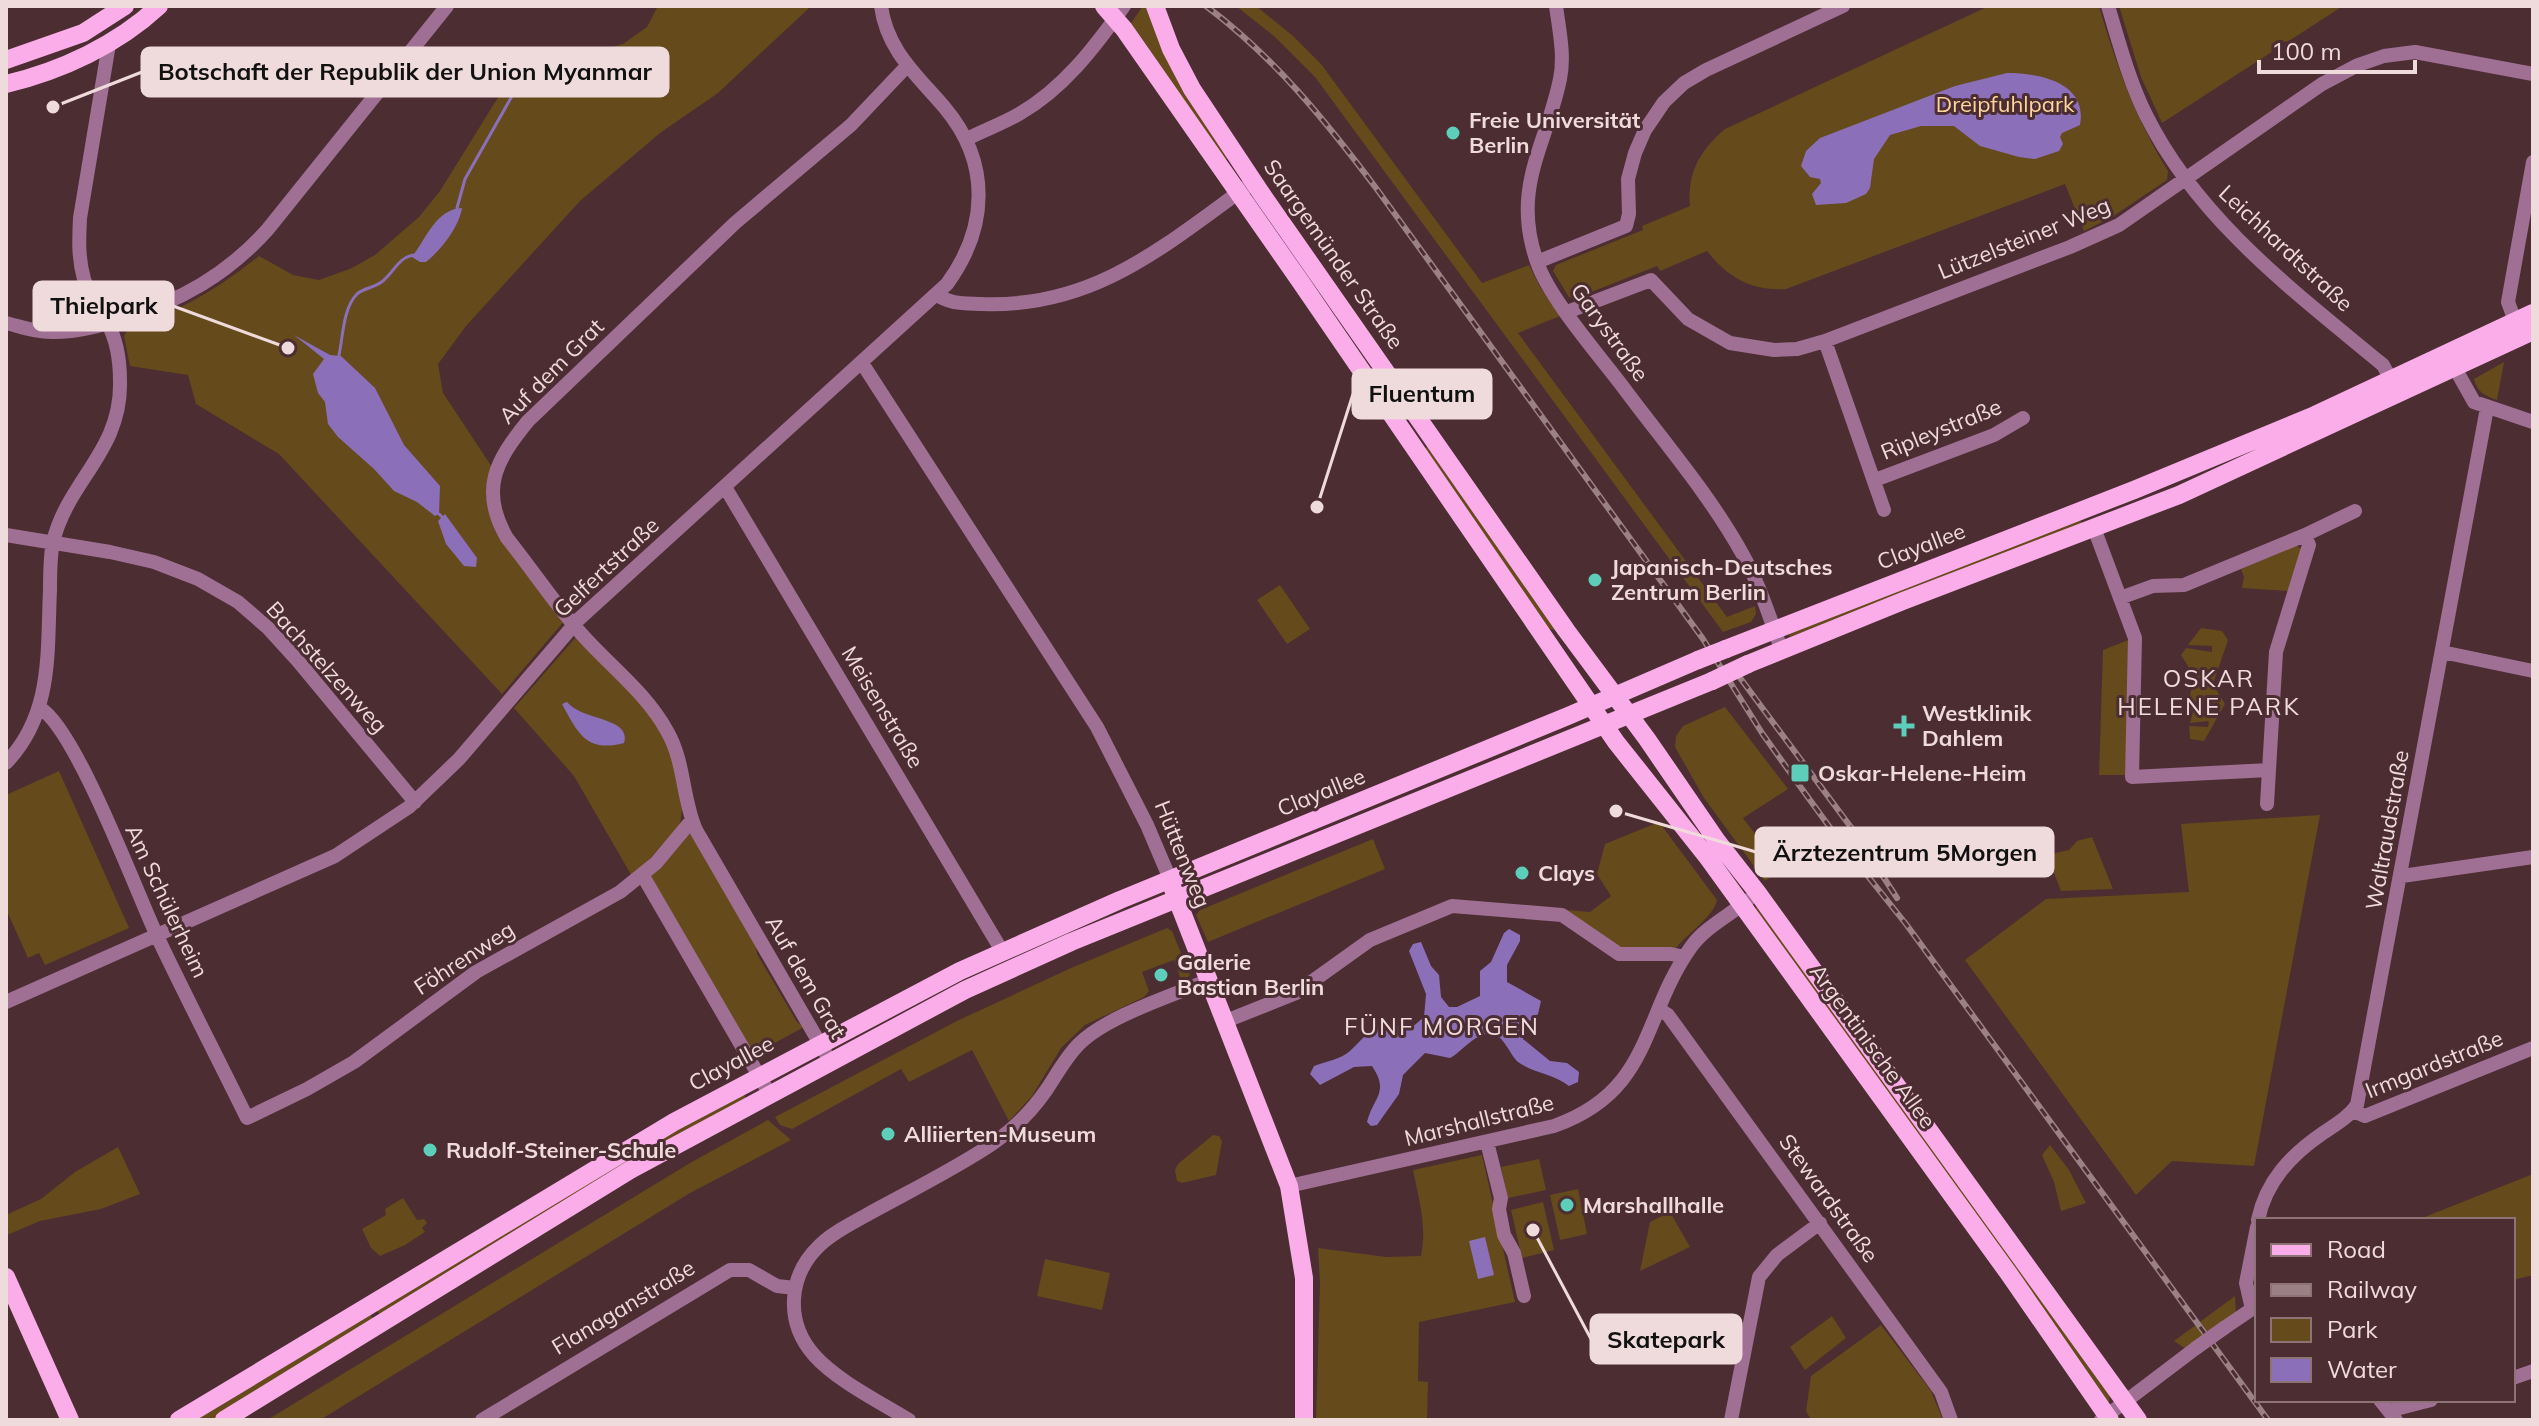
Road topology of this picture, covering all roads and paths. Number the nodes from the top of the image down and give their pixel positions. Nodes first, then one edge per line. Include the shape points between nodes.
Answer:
1 (125, 6) edge
2 (159, 6) edge
3 (447, 6) edge
4 (881, 6) edge
5 (1155, 6) edge
6 (1556, 6) edge
7 (1843, 6) edge
8 (2108, 6) edge
9 (1114, 10) edge
10 (103, 22) junction
11 (109, 44) junction
12 (6, 60) edge
13 (907, 66) junction
14 (2533, 74) edge
15 (6, 84) edge
16 (967, 139) junction
17 (2533, 162) edge
18 (2186, 180) junction
19 (1254, 181) junction
20 (1238, 193) junction
21 (1537, 262) junction
22 (936, 294) junction
23 (1567, 312) junction
24 (2533, 313) edge
25 (6, 323) edge
26 (107, 323) junction
27 (2523, 330) edge
28 (1825, 341) junction
29 (862, 363) junction
30 (2455, 368) junction
31 (2391, 380) junction
32 (2487, 408) junction
33 (2023, 418) dead end
34 (2533, 422) edge
35 (1875, 480) junction
36 (725, 487) junction
37 (1884, 510) dead end
38 (2355, 511) dead end
39 (2094, 528) junction
40 (6, 535) edge
41 (2305, 535) junction
42 (53, 542) junction
43 (2120, 598) junction
44 (574, 625) junction
45 (1774, 629) junction
46 (1782, 651) junction
47 (2442, 652) junction
48 (2533, 671) edge
49 (1613, 695) junction
50 (1592, 705) junction
51 (40, 708) junction
52 (1629, 715) junction
53 (1604, 724) junction
54 (6, 763) edge
55 (2269, 770) junction
56 (415, 802) junction
57 (2267, 804) dead end
58 (692, 820) junction
59 (2533, 857) edge
60 (643, 876) junction
61 (2402, 876) junction
62 (1170, 879) junction
63 (1757, 892) junction
64 (1176, 899) junction
65 (1742, 905) junction
66 (158, 937) junction
67 (1002, 951) junction
68 (1684, 957) junction
69 (1209, 980) junction
70 (6, 1002) edge
71 (1660, 1010) junction
72 (1226, 1021) junction
73 (820, 1043) junction
74 (2533, 1048) edge
75 (830, 1061) junction
76 (759, 1075) junction
77 (769, 1093) junction
78 (2353, 1111) junction
79 (247, 1118) joint
80 (1487, 1142) junction
81 (1289, 1186) junction
82 (2259, 1218) edge
83 (1820, 1223) junction
84 (2255, 1237) edge
85 (6, 1277) edge
86 (795, 1288) junction
87 (1524, 1296) dead end
88 (2255, 1311) edge
89 (2124, 1402) junction
90 (2423, 1402) edge
91 (2393, 1416) edge
92 (2106, 1419) edge
93 (70, 1420) edge
94 (179, 1420) edge
95 (224, 1420) edge
96 (482, 1420) edge
97 (909, 1420) edge
98 (1304, 1420) edge
99 (1731, 1420) edge
100 (1951, 1420) edge
101 (2138, 1420) edge

1 - 10 main road
2 - 11 main road
3 - 26 street via 251,248 184,297
4 - 13 street, Gelfertstraße via 891,44
5 - 19 main road, Saargemünder Straße via 1192,89
6 - 21 street, Garystraße via 1560,79 1528,188
7 - 21 street via 1684,83 1659,107 1639,142 1628,179 1626,226
8 - 18 street, Leichhardtstraße via 2145,114
9 - 16 street via 1080,63 1056,87 1019,114
9 - 20 main road, Saargemünder Straße
10 - 11 main road
10 - 12 main road
11 - 15 main road
11 - 26 street via 78,244 85,281
13 - 16 street, Gelfertstraße
13 - 44 street, Auf dem Grat via 851,125 735,223 528,421 501,458 492,492 497,522
14 - 18 street, Lützelsteiner Weg via 2415,52 2384,56 2322,84
16 - 22 street, Gelfertstraße via 979,186 977,220 964,258
17 - 27 street via 2508,302
18 - 28 street, Lützelsteiner Weg via 2119,225 2084,241
18 - 31 street, Leichhardtstraße via 2224,227 2383,365
19 - 20 street
19 - 49 main road, Saargemünder Straße
20 - 22 street via 1133,267 1095,284 996,304 953,302
20 - 50 main road, Saargemünder Straße
21 - 23 street, Garystraße
22 - 29 street, Gelfertstraße
23 - 28 street, Lützelsteiner Weg via 1651,280 1688,319 1730,343 1774,350
23 - 45 street, Garystraße via 1725,525
24 - 27 main road, Clayallee
25 - 26 street via 54,332
26 - 42 street via 115,339 121,383 115,422 101,455 66,507
27 - 30 main road, Clayallee
27 - 31 main road, Clayallee
28 - 35 street, Ripleystraße
29 - 36 street, Gelfertstraße
29 - 62 street, Hüttenweg via 1097,727
30 - 32 street via 2471,399
30 - 39 main road, Clayallee via 2179,495
31 - 45 main road, Clayallee via 2147,485
32 - 34 street
32 - 47 street, Waltraudstraße
33 - 35 street, Ripleystraße via 1994,435
35 - 37 street, Ripleystraße
36 - 44 street, Gelfertstraße
36 - 67 street, Meisenstraße
38 - 41 street
39 - 43 street
39 - 46 main road, Clayallee
40 - 42 street, Bachstelzenweg
41 - 43 street via 2184,585 2153,586
41 - 55 street via 2309,545 2276,652
42 - 51 street
42 - 56 street, Bachstelzenweg via 154,562 238,602 298,661
43 - 55 street via 2135,638 2132,777
44 - 56 street, Gelfertstraße
44 - 58 street, Auf dem Grat via 651,706 668,732
45 - 46 street, Garystraße
45 - 49 main road, Clayallee, bridge
46 - 52 main road, Clayallee, bridge
47 - 48 street
47 - 61 street, Waltraudstraße
49 - 50 main road, Clayallee
49 - 52 main road, Saargemünder Straße
50 - 53 main road, Argentinische Allee
50 - 62 main road, Clayallee
51 - 54 street
51 - 66 street, Am Schülerheim via 55,723 86,776
52 - 53 main road, Clayallee
52 - 63 main road, Argentinische Allee
53 - 64 main road, Clayallee
53 - 65 main road, Argentinische Allee
55 - 57 street
56 - 66 street, Gelfertstraße via 335,856
58 - 60 street, Föhrenweg
58 - 73 street, Auf dem Grat
59 - 61 street
60 - 76 street
60 - 79 street, Föhrenweg via 476,972 354,1062
61 - 78 street, Waltraudstraße
62 - 64 main road, Hüttenweg
62 - 67 main road, Clayallee
63 - 65 street, Marshallstraße
63 - 89 main road, Argentinische Allee
64 - 69 main road, Hüttenweg
64 - 75 main road, Clayallee via 1006,970
65 - 68 street, Marshallstraße via 1693,943
65 - 92 main road, Argentinische Allee via 2009,1274
66 - 70 street, Gelfertstraße
66 - 79 street, Am Schülerheim
67 - 73 main road, Clayallee
68 - 71 street, Marshallstraße
68 - 72 street via 1619,954 1562,915 1452,906 1370,940 1296,993
69 - 72 main road, Hüttenweg
69 - 86 street via 1096,1031 1079,1044 1017,1126 830,1236 804,1264
71 - 80 street, Marshallstraße via 1629,1072 1592,1107 1554,1126
71 - 83 street, Stewardstraße
72 - 81 main road, Hüttenweg
73 - 75 street, Auf dem Grat
73 - 76 main road, Clayallee
74 - 78 street, Irmgardstraße via 2365,1116
75 - 77 main road, Clayallee
76 - 77 street
76 - 94 main road, Clayallee via 571,1182
77 - 95 main road, Clayallee via 605,1185
78 - 82 street via 2278,1172
80 - 81 street, Marshallstraße
80 - 87 street via 1504,1235
81 - 98 main road, Hüttenweg via 1304,1278
83 - 99 street via 1777,1255 1759,1277
83 - 100 street, Stewardstraße via 1941,1392
84 - 88 street via 2246,1283
85 - 93 main road
86 - 96 street, Flanaganstraße via 777,1286 749,1270 730,1270
86 - 97 street via 795,1318 815,1356
88 - 89 street, bridge
89 - 92 street
89 - 101 main road, Argentinische Allee
90 - 91 street via 2396,1409

